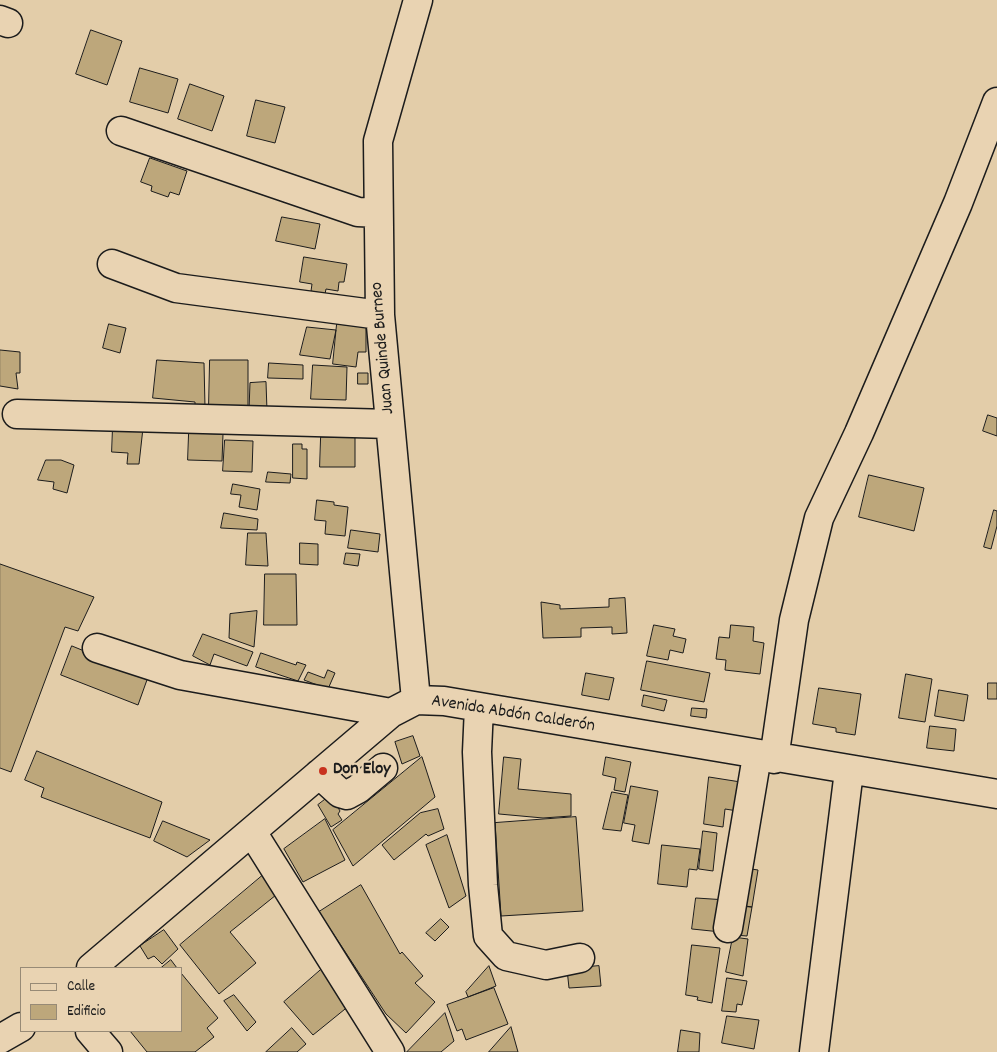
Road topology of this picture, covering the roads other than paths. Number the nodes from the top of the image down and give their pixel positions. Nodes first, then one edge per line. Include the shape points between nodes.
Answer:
1 (418, 0) edge
2 (997, 102) edge
3 (122, 131) dead end
4 (378, 213) junction
5 (112, 264) dead end
6 (380, 314) junction
7 (17, 414) dead end
8 (390, 424) junction
9 (97, 648) dead end
10 (416, 700) junction
11 (479, 707) junction
12 (391, 713) junction
13 (766, 757) junction
14 (383, 768) dead end
15 (849, 770) junction
16 (319, 774) junction
17 (997, 794) edge
18 (252, 832) junction
19 (728, 928) dead end
20 (580, 958) dead end
21 (92, 967) edge
22 (20, 1028) edge
23 (91, 1032) edge
24 (0, 1039) edge
25 (108, 1052) edge
26 (390, 1052) edge
27 (814, 1052) edge

1 - 4 street, Juan Quinde Burneo via 378,141
2 - 13 street via 958,203 819,518
3 - 4 street via 358,212
4 - 6 street, Juan Quinde Burneo
5 - 6 street via 176,288
6 - 8 street, Juan Quinde Burneo
7 - 8 street
8 - 10 street, Juan Quinde Burneo
9 - 12 street via 180,675
10 - 11 street, Avenida Abdón Calderón
10 - 12 street, Avenida Abdón Calderón
11 - 13 street, Avenida Abdón Calderón
11 - 20 street via 477,752 488,936 506,956 546,965
12 - 16 street, Avenida Abdón Calderón
13 - 15 street, Avenida Abdón Calderón
13 - 19 street
14 - 16 street via 347,795 340,793
15 - 17 street, Avenida Abdón Calderón
15 - 27 street
16 - 18 street, Avenida Abdón Calderón
18 - 21 street, Avenida Abdón Calderón
18 - 26 street
22 - 24 street
23 - 25 street

